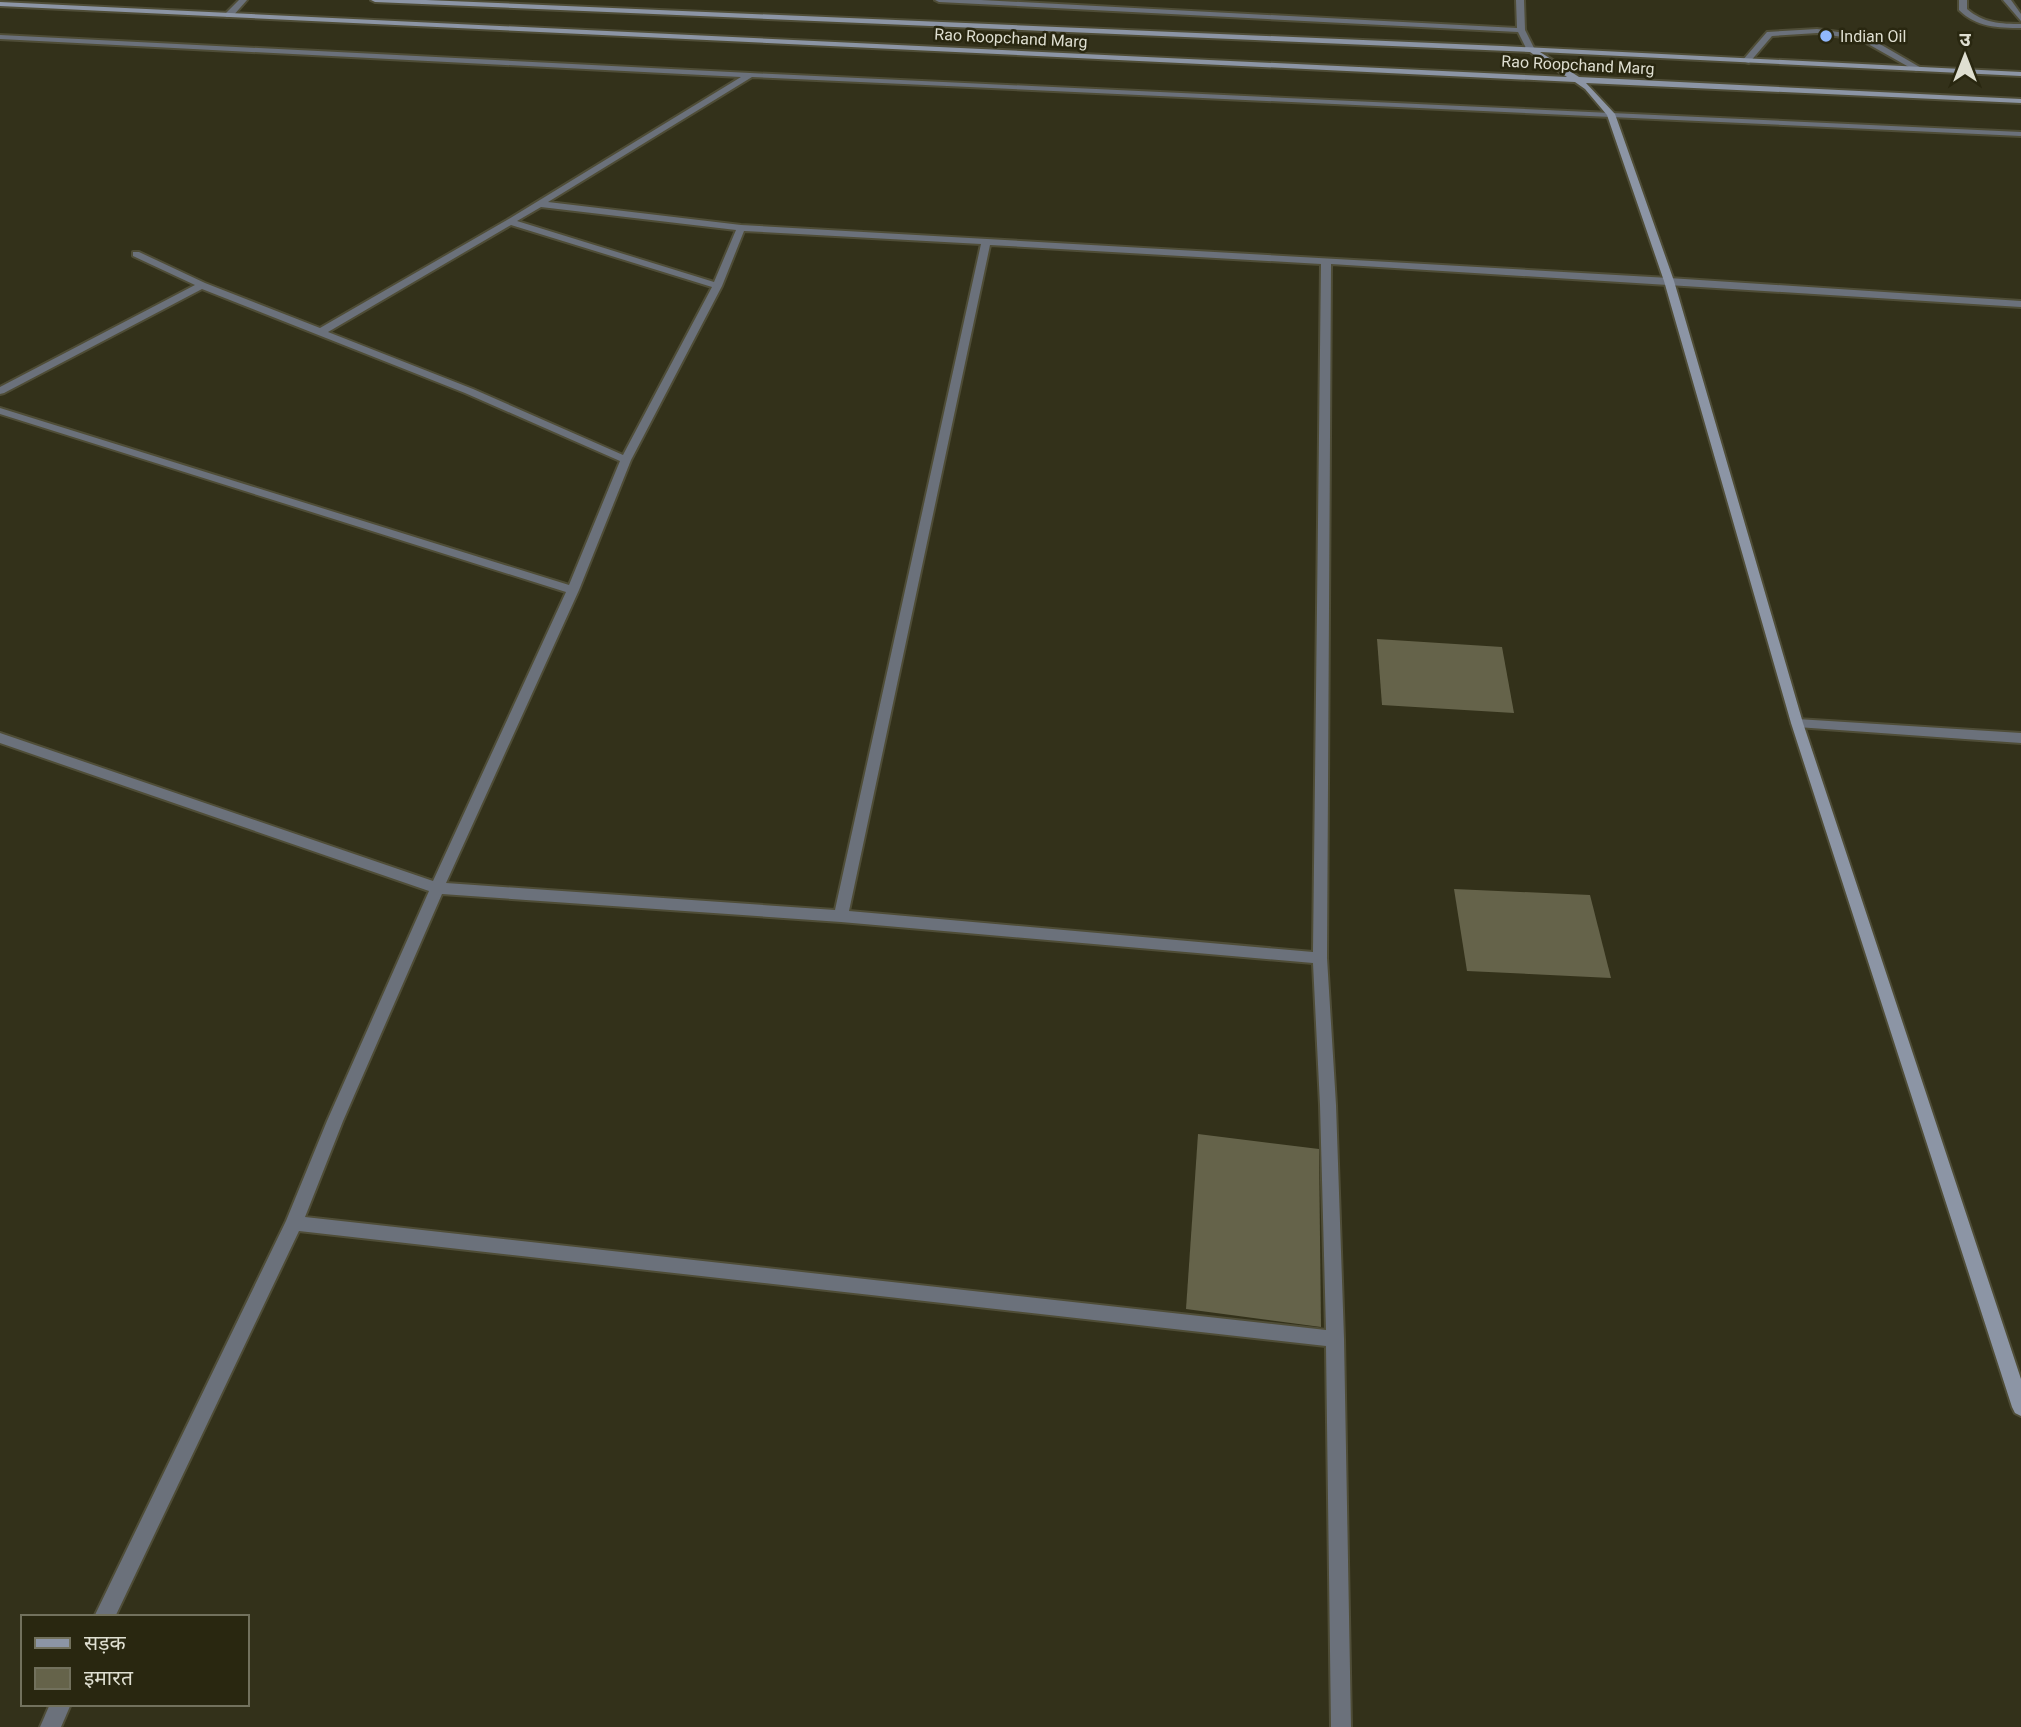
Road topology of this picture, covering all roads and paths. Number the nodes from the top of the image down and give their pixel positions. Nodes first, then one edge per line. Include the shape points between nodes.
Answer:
1 (243, 0) edge
2 (375, 0) edge
3 (939, 0) edge
4 (1520, 0) edge
5 (1963, 0) edge
6 (2007, 0) edge
7 (0, 5) edge
8 (229, 15) junction
9 (2021, 19) edge
10 (2021, 26) edge
11 (1521, 30) junction
12 (0, 37) edge
13 (1531, 50) junction
14 (1745, 61) junction
15 (1919, 69) junction
16 (2021, 74) edge
17 (750, 75) junction
18 (1575, 79) junction
19 (2021, 101) edge
20 (1611, 114) junction
21 (2021, 134) edge
22 (540, 204) junction
23 (510, 222) junction
24 (741, 228) junction
25 (986, 242) junction
26 (136, 254) dead end
27 (1326, 261) junction
28 (1669, 281) junction
29 (202, 285) junction
30 (717, 286) junction
31 (2020, 307) edge
32 (320, 332) junction
33 (0, 391) edge
34 (0, 411) edge
35 (626, 460) junction
36 (573, 590) junction
37 (1797, 723) junction
38 (0, 738) edge
39 (2021, 738) edge
40 (437, 888) junction
41 (841, 916) junction
42 (1320, 958) junction
43 (294, 1223) junction
44 (1335, 1339) junction
45 (2021, 1407) edge
46 (105, 1615) edge
47 (60, 1706) edge
48 (50, 1727) edge
49 (1341, 1727) edge

1 - 8 street
2 - 13 main road, Rao Roopchand Marg
3 - 11 street
4 - 11 street
5 - 10 street via 1963,10 1970,18 1998,26
6 - 9 street
7 - 8 main road, Rao Roopchand Marg
8 - 18 main road, Rao Roopchand Marg
11 - 13 street
12 - 17 street
13 - 14 main road, Rao Roopchand Marg
13 - 18 main road
14 - 15 main road, Rao Roopchand Marg
14 - 15 street via 1770,34 1817,31 1863,38
15 - 16 main road, Rao Roopchand Marg
17 - 20 street
17 - 22 street
18 - 19 main road, Rao Roopchand Marg
18 - 20 main road
20 - 21 street
20 - 28 main road
22 - 23 street
22 - 24 street
23 - 30 street
23 - 32 street
24 - 25 street
24 - 30 street
25 - 27 street
25 - 41 street
26 - 29 street
27 - 28 street
27 - 42 street
28 - 31 street
28 - 37 main road
29 - 32 street
29 - 33 street
30 - 35 street
32 - 35 street
34 - 36 street
35 - 36 street
36 - 40 street
37 - 39 street
37 - 45 main road
38 - 40 street
40 - 41 street
40 - 43 street
41 - 42 street
42 - 44 street
43 - 44 street
43 - 46 street
44 - 49 street
47 - 48 street

